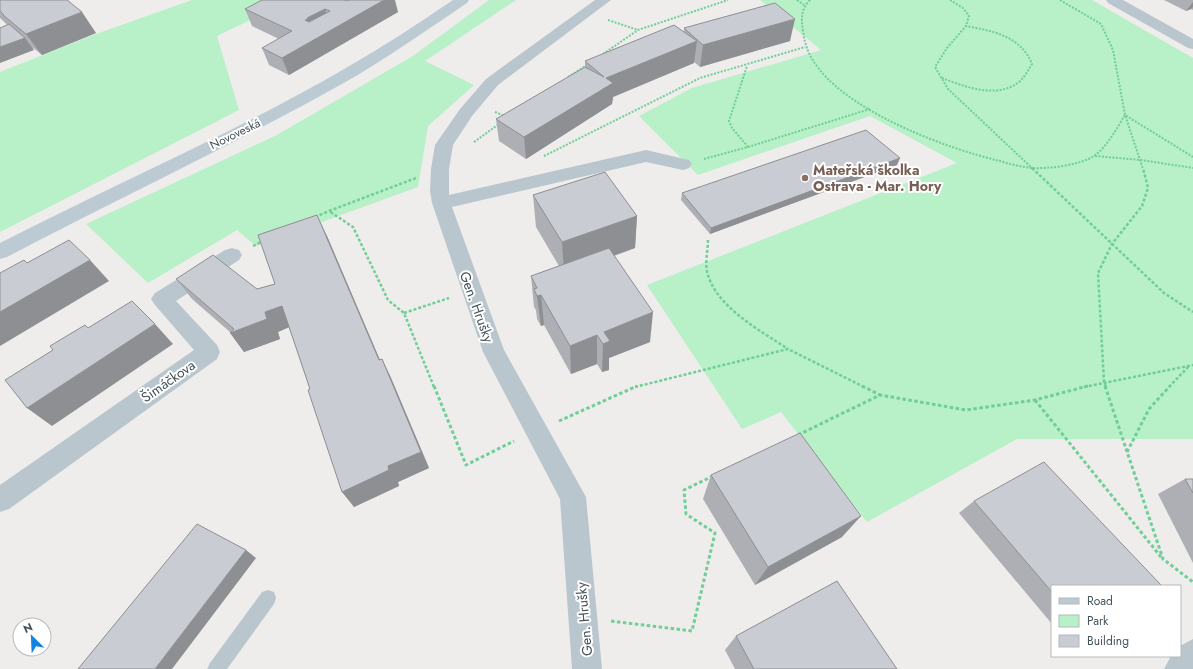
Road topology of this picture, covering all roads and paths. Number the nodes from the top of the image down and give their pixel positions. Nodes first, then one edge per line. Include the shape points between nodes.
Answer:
1 (462, 0) edge
2 (604, 0) edge
3 (712, 0) edge
4 (728, 0) edge
5 (797, 0) edge
6 (810, 0) edge
7 (950, 0) edge
8 (1060, 0) edge
9 (1113, 0) edge
10 (716, 3) junction
11 (804, 5) junction
12 (587, 13) junction
13 (966, 26) junction
14 (638, 30) junction
15 (1193, 45) edge
16 (805, 47) junction
17 (599, 56) edge
18 (593, 61) edge
19 (747, 65) junction
20 (567, 78) edge
21 (942, 78) junction
22 (474, 104) junction
23 (871, 109) junction
24 (1126, 115) junction
25 (470, 145) dead end
26 (748, 147) junction
27 (1095, 156) junction
28 (1193, 157) edge
29 (539, 159) dead end
30 (1141, 160) junction
31 (683, 164) joint
32 (1032, 168) junction
33 (1193, 168) edge
34 (440, 169) junction
35 (441, 203) junction
36 (329, 211) junction
37 (309, 220) edge
38 (267, 239) edge
39 (708, 240) dead end
40 (1112, 244) junction
41 (0, 252) edge
42 (232, 255) joint
43 (471, 290) junction
44 (1193, 312) edge
45 (404, 313) junction
46 (788, 349) junction
47 (1191, 365) edge
48 (1104, 382) junction
49 (880, 395) junction
50 (1034, 400) junction
51 (537, 430) junction
52 (796, 436) edge
53 (1127, 452) junction
54 (719, 473) edge
55 (0, 500) edge
56 (1163, 559) junction
57 (1193, 582) edge
58 (268, 598) dead end
59 (584, 618) junction
60 (1193, 654) edge
61 (216, 669) edge
62 (588, 669) edge
63 (1179, 669) edge

1 - 41 street, Novoveská via 408,38 290,107
2 - 12 street, Gen. Hrušky
3 - 10 path
4 - 10 path
5 - 11 path
6 - 11 path
7 - 13 path via 963,8 969,16
8 - 24 path via 1101,24 1113,50 1118,87
9 - 15 street
10 - 14 path
11 - 16 path via 801,17
12 - 14 path
12 - 22 street, Gen. Hrušky via 492,82
13 - 21 path via 947,48 936,68
13 - 21 path via 990,31 1011,40 1030,56 1032,64 1020,81 1009,88 982,89 962,86
14 - 17 path
16 - 19 path
16 - 23 path via 831,82
18 - 20 path
19 - 26 path via 729,121
19 - 29 path via 700,78
21 - 32 path via 948,90
22 - 25 path via 508,117
22 - 34 street, Gen. Hrušky via 444,145
23 - 26 path
23 - 32 path via 913,133 980,158
24 - 27 path
24 - 28 path
24 - 30 path
26 - 31 path
27 - 30 path
27 - 32 path via 1072,164
30 - 33 path
30 - 40 path via 1148,188 1142,206
31 - 35 street via 646,156
32 - 40 path
34 - 35 street, Gen. Hrušky
34 - 36 path
35 - 43 street, Gen. Hrušky
36 - 37 path
36 - 45 path via 353,227 388,300
38 - 42 path
39 - 46 path via 707,274 714,287 726,303
40 - 44 path via 1164,293
40 - 48 path via 1098,273
42 - 55 street, Šimáčkova via 162,299 210,352
43 - 45 path
43 - 51 street, Gen. Hrušky via 494,352
45 - 51 path via 466,465
46 - 49 path
46 - 51 path via 640,385
47 - 48 path
47 - 53 path via 1150,409
48 - 50 path
48 - 53 path
49 - 50 path via 966,410
49 - 52 path
50 - 56 path
51 - 59 street, Gen. Hrušky via 573,497
53 - 56 path
54 - 59 path via 684,490 686,514 715,533 692,631
56 - 57 path
58 - 61 lane
59 - 62 street, Gen. Hrušky
60 - 63 street

